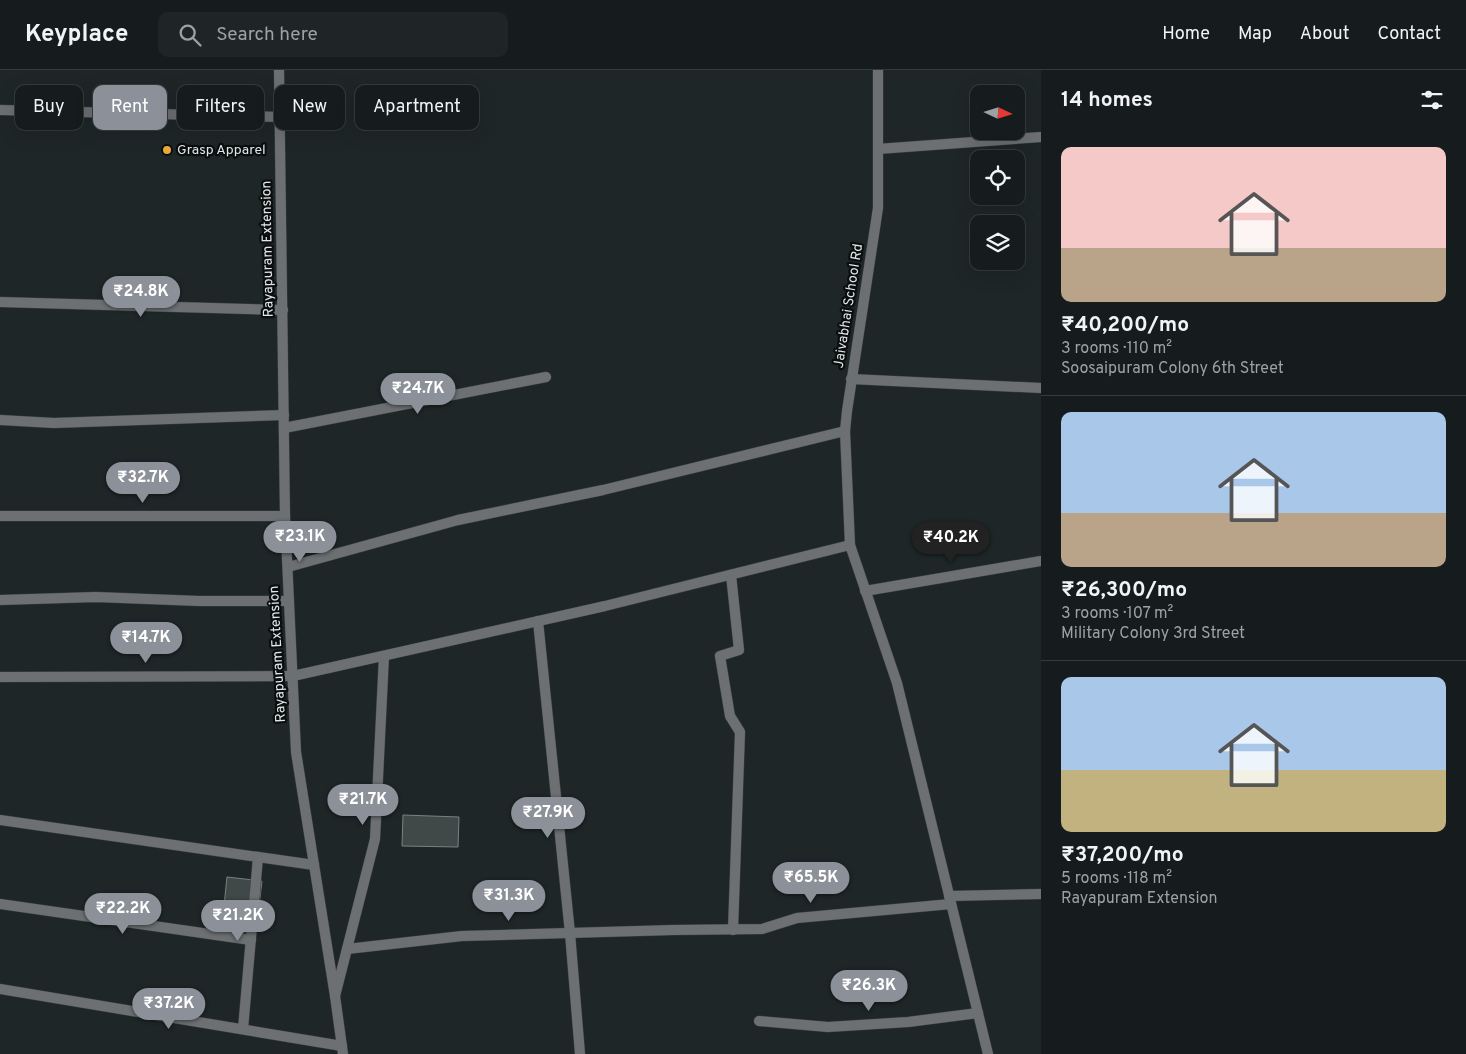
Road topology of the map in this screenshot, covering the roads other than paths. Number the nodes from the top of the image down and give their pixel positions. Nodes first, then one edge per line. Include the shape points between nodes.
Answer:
1 (279, 70) edge
2 (878, 70) edge
3 (280, 85) edge
4 (0, 110) edge
5 (274, 117) edge
6 (281, 130) edge
7 (1041, 137) edge
8 (878, 149) junction
9 (0, 302) edge
10 (283, 310) junction
11 (546, 377) dead end
12 (851, 379) junction
13 (1041, 388) edge
14 (284, 415) junction
15 (0, 420) edge
16 (284, 428) junction
17 (845, 431) junction
18 (0, 516) edge
19 (286, 516) junction
20 (850, 546) junction
21 (1041, 561) edge
22 (288, 567) junction
23 (731, 575) junction
24 (865, 591) junction
25 (0, 600) edge
26 (289, 601) junction
27 (538, 621) junction
28 (384, 656) junction
29 (293, 676) junction
30 (0, 677) edge
31 (0, 820) edge
32 (258, 857) junction
33 (314, 865) junction
34 (1041, 894) edge
35 (950, 900) junction
36 (0, 904) edge
37 (733, 930) junction
38 (570, 933) junction
39 (251, 940) junction
40 (347, 949) junction
41 (0, 989) edge
42 (335, 996) junction
43 (978, 1013) junction
44 (759, 1021) dead end
45 (243, 1029) junction
46 (342, 1050) edge
47 (580, 1054) edge
48 (988, 1054) edge

1 - 3 street, Rayapuram Extension
2 - 8 street, Jaivabhai School Rd
4 - 5 street
6 - 10 street, Rayapuram Extension
7 - 8 street
8 - 12 street, Jaivabhai School Rd via 878,208
9 - 10 street
10 - 14 street, Rayapuram Extension
11 - 16 street
12 - 13 street
12 - 17 street, Jaivabhai School Rd
14 - 15 street via 54,423
14 - 16 street, Rayapuram Extension
16 - 19 street, Rayapuram Extension
17 - 20 street, Jaivabhai School Rd
17 - 22 street via 603,490 458,520
18 - 19 street
19 - 22 street, Rayapuram Extension
20 - 23 street
20 - 24 street, Jaivabhai School Rd
21 - 24 street
22 - 26 street, Rayapuram Extension
23 - 27 street
23 - 37 street via 739,650 720,656 730,716 740,732
24 - 35 street, Jaivabhai School Rd via 896,683
25 - 26 street
26 - 29 street, Rayapuram Extension
27 - 28 street
27 - 38 street
28 - 29 street
28 - 40 street via 375,839
29 - 30 street
29 - 33 street, Rayapuram Extension via 296,752
31 - 32 street
32 - 33 street
32 - 39 street
33 - 42 street, Rayapuram Extension
34 - 35 street
35 - 37 street via 797,918 762,929
35 - 43 street, Jaivabhai School Rd
36 - 39 street
37 - 38 street
38 - 40 street via 462,936
38 - 47 street
39 - 45 street
40 - 42 street
41 - 45 street
42 - 46 street, Rayapuram Extension
43 - 44 street via 828,1028
43 - 48 street, Jaivabhai School Rd
45 - 46 street

